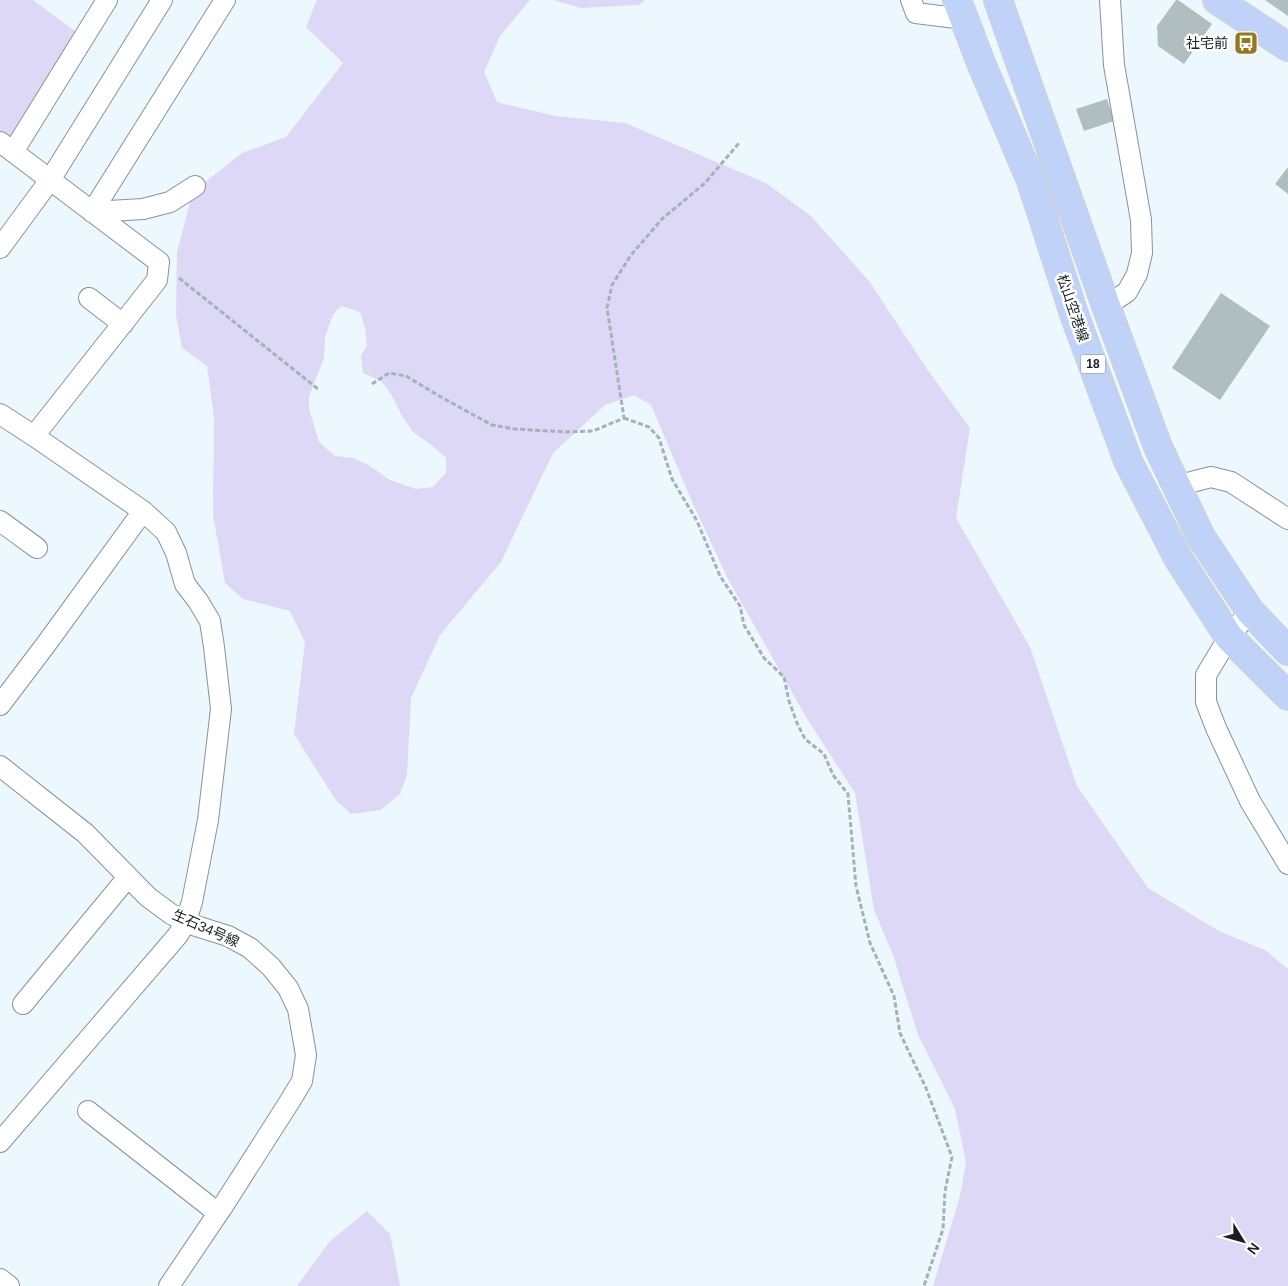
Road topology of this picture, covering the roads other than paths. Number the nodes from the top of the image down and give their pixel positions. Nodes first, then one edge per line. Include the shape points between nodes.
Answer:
1 (107, 0) edge
2 (162, 0) edge
3 (225, 0) edge
4 (911, 0) edge
5 (998, 0) edge
6 (1110, 0) edge
7 (1217, 0) edge
8 (961, 10) edge
9 (1288, 48) edge
10 (6, 147) edge
11 (50, 180) junction
12 (194, 186) dead end
13 (92, 212) junction
14 (0, 248) edge
15 (89, 298) dead end
16 (1106, 306) junction
17 (123, 324) junction
18 (0, 414) edge
19 (34, 436) junction
20 (1176, 486) junction
21 (143, 511) junction
22 (1288, 519) edge
23 (4, 531) edge
24 (37, 548) dead end
25 (1250, 611) junction
26 (1229, 637) junction
27 (1288, 651) edge
28 (1288, 696) edge
29 (0, 705) edge
30 (0, 766) edge
31 (1288, 864) edge
32 (128, 877) junction
33 (186, 921) junction
34 (23, 1004) dead end
35 (88, 1111) dead end
36 (0, 1142) edge
37 (218, 1213) junction
38 (0, 1279) edge
39 (9, 1286) edge
40 (169, 1286) edge

1 - 10 street
2 - 11 street
3 - 13 street
4 - 8 street via 916,13
5 - 16 main road, 18
6 - 16 street via 1114,65 1141,220 1142,253 1137,274 1127,292
7 - 9 main road
8 - 26 main road, 松山空港線 / 18 via 1031,181 1074,314 1128,461 1178,558
10 - 11 street
11 - 13 street
11 - 14 street
12 - 13 street via 170,202 143,209
13 - 17 street via 159,262 157,280
15 - 17 street
16 - 20 main road, 18 via 1158,447
17 - 19 street
18 - 19 street
19 - 21 street
20 - 22 street via 1211,477 1231,482
20 - 25 main road, 18 via 1201,537
21 - 29 street
21 - 33 street via 166,532 185,584 210,621 221,710 208,820
23 - 24 street
25 - 26 street
25 - 27 main road, 18
26 - 28 main road, 松山空港線 / 18
26 - 31 street via 1206,675 1206,702 1250,801
30 - 32 street, 生石34号線 via 85,833
32 - 33 street, 生石34号線 via 171,914
32 - 34 street
33 - 36 street via 178,935
33 - 37 street, 生石34号線 via 228,936 250,948 271,967 288,988 298,1009 306,1055 302,1081
35 - 37 street
37 - 40 street, 生石34号線
38 - 39 street

